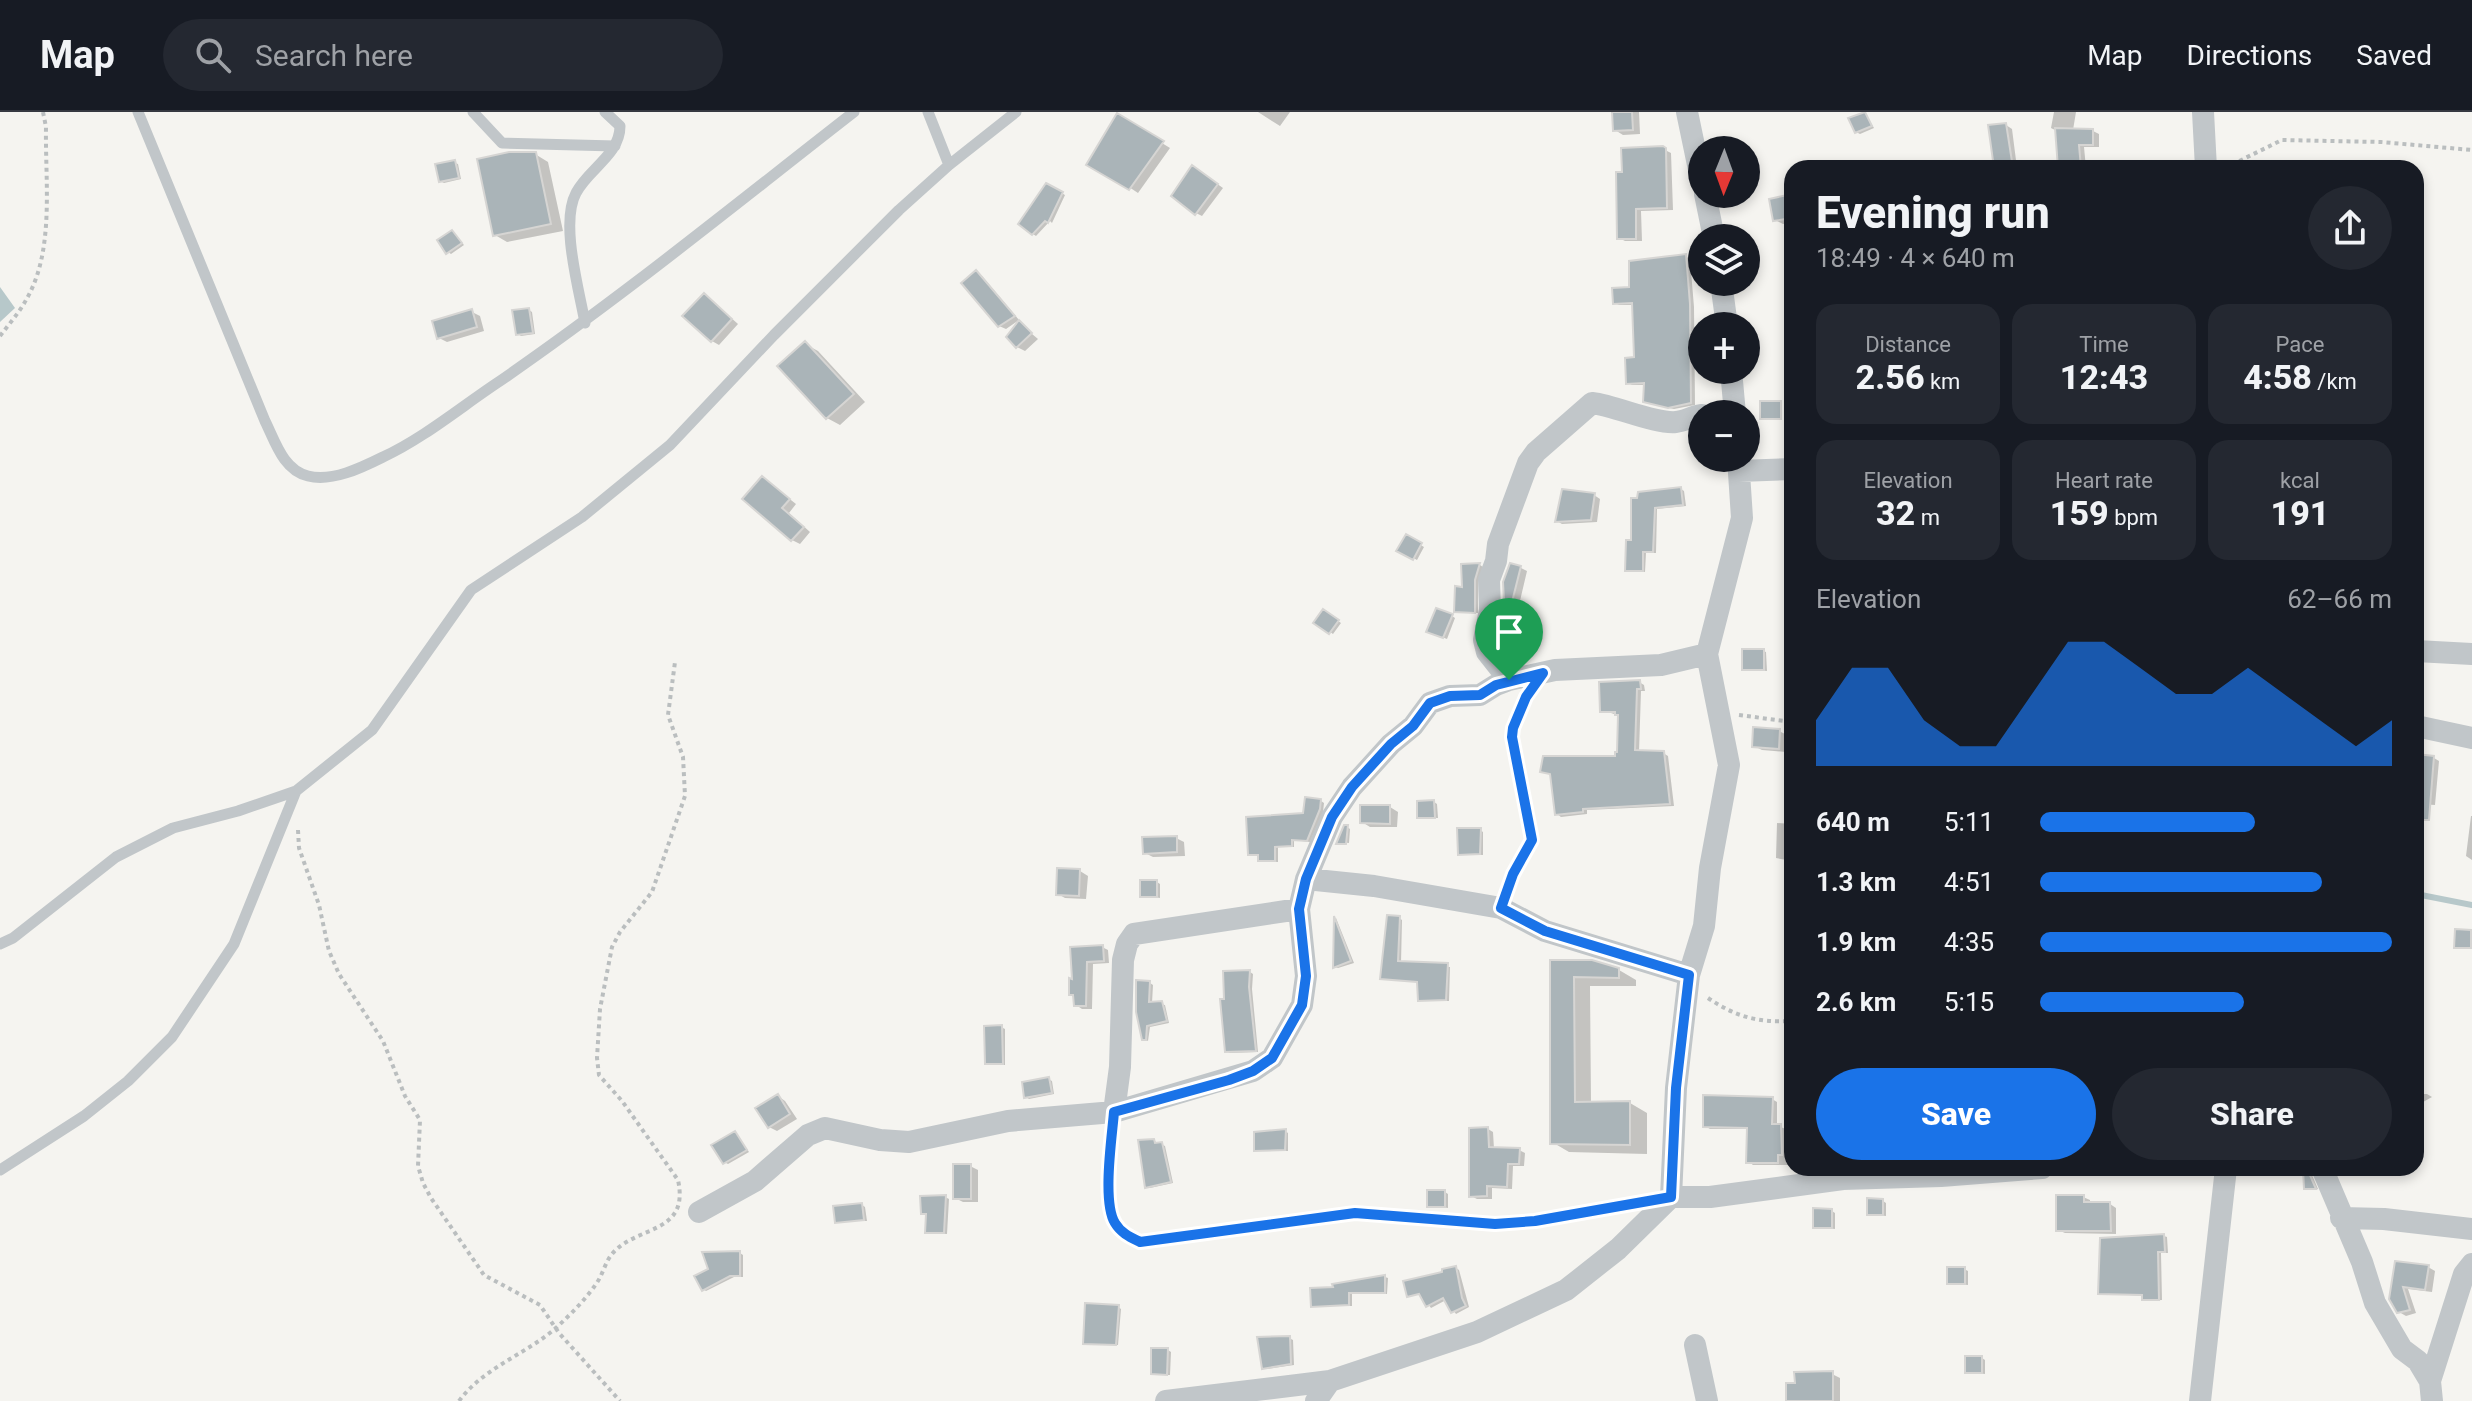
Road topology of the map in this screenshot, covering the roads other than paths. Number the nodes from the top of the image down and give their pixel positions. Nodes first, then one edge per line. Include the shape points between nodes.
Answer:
1 (138, 112) edge
2 (473, 112) edge
3 (605, 112) edge
4 (854, 112) edge
5 (928, 112) edge
6 (1016, 112) edge
7 (1687, 112) edge
8 (2203, 112) edge
9 (1692, 136) edge
10 (615, 146) junction
11 (2206, 160) edge
12 (949, 165) junction
13 (585, 323) junction
14 (1688, 419) edge
15 (1760, 466) edge
16 (1784, 468) edge
17 (1739, 472) edge
18 (2424, 651) edge
19 (1707, 654) junction
20 (2472, 654) edge
21 (1509, 680) junction
22 (2424, 728) edge
23 (2472, 738) edge
24 (296, 791) junction
25 (1306, 879) junction
26 (1299, 909) junction
27 (0, 944) edge
28 (1689, 980) junction
29 (1114, 1112) junction
30 (0, 1170) edge
31 (1941, 1176) edge
32 (2225, 1176) edge
33 (2325, 1176) edge
34 (1671, 1197) junction
35 (699, 1212) dead end
36 (2341, 1218) junction
37 (2472, 1229) edge
38 (2472, 1264) edge
39 (1695, 1345) dead end
40 (1330, 1381) junction
41 (2431, 1391) edge
42 (1172, 1400) edge
43 (1316, 1401) edge
44 (1707, 1401) edge
45 (2200, 1401) edge

1 - 13 lane via 265,421 280,453 296,471 330,477 385,457
2 - 10 lane via 502,143
3 - 10 lane via 620,126
4 - 13 lane
5 - 12 lane
6 - 12 lane
7 - 9 street
8 - 11 street
10 - 13 lane via 576,192 570,211
12 - 24 lane via 670,445 582,517 471,590 372,730
14 - 21 street via 1662,421 1592,403 1528,463 1489,580 1484,640
15 - 16 street
17 - 19 street via 1742,518
18 - 20 street
19 - 21 street via 1661,665
19 - 28 street via 1729,765 1704,926
21 - 25 street via 1480,695 1430,703 1352,787 1332,817
22 - 23 street
24 - 27 lane via 173,828 130,849
24 - 30 lane via 234,944 172,1037 84,1116
25 - 26 street
25 - 28 street via 1501,908 1545,931
26 - 29 street via 1306,976 1302,1005 1272,1058 1229,1080
26 - 29 street via 1134,934 1123,960
28 - 34 street via 1676,1088
29 - 35 street via 1008,1121 909,1142 825,1128 808,1135 755,1181
31 - 34 street via 1843,1179 1710,1197
32 - 45 street
33 - 36 street
34 - 40 street via 1566,1290 1477,1332
36 - 37 street
36 - 41 street via 2388,1328 2418,1361
38 - 41 street via 2464,1274
39 - 44 street
40 - 42 street
40 - 43 street

